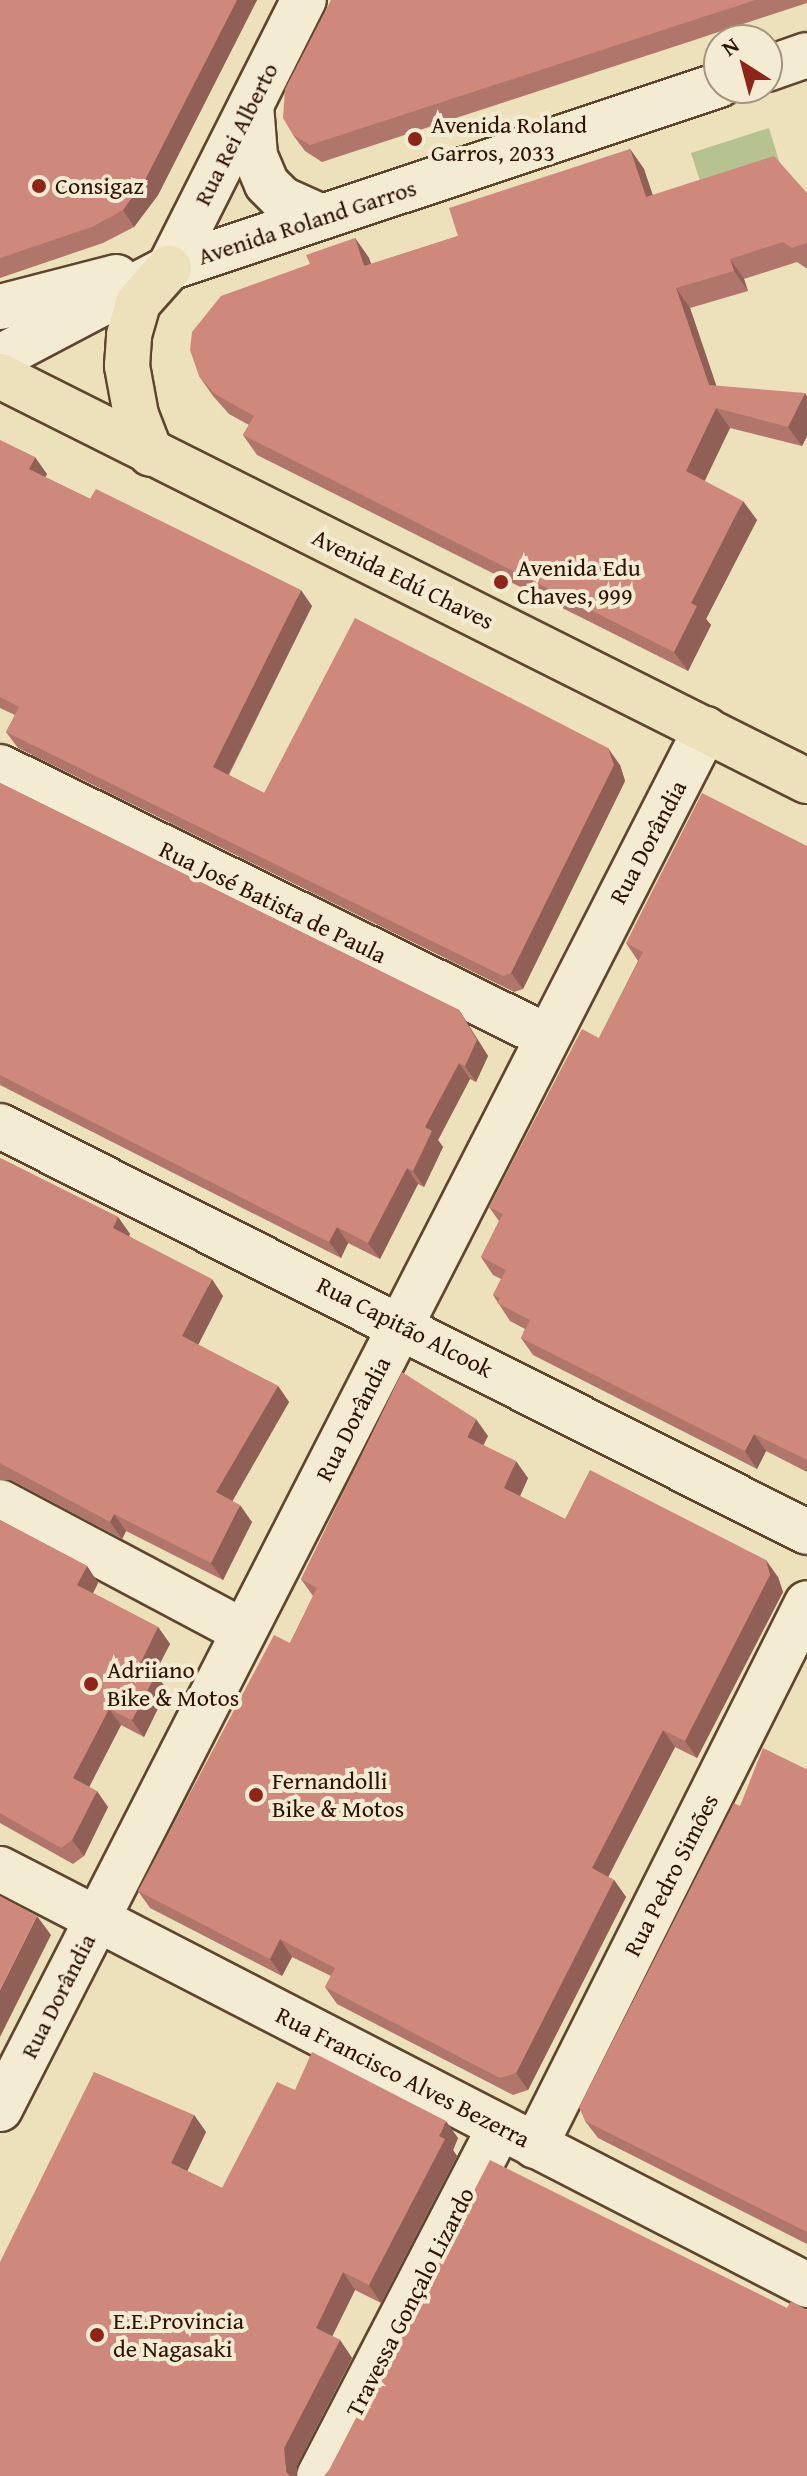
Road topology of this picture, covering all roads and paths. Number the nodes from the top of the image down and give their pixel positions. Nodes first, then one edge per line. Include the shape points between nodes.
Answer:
1 (304, 0) edge
2 (807, 55) edge
3 (783, 63) edge
4 (703, 90) edge
5 (251, 105) junction
6 (322, 217) junction
7 (169, 268) junction
8 (0, 307) edge
9 (0, 357) edge
10 (0, 376) edge
11 (151, 454) junction
12 (706, 729) junction
13 (0, 767) edge
14 (807, 781) edge
15 (546, 1036) junction
16 (0, 1126) edge
17 (401, 1324) junction
18 (0, 1502) edge
19 (807, 1532) edge
20 (807, 1603) edge
21 (244, 1632) junction
22 (0, 1869) edge
23 (97, 1919) junction
24 (0, 2109) edge
25 (518, 2137) junction
26 (807, 2285) edge
27 (319, 2476) edge

1 - 5 street, Rua Rei Alberto
2 - 3 street
4 - 6 street, Avenida Roland Garros
5 - 6 street via 255,156 267,184 282,199
5 - 7 street, Rua Rei Alberto
6 - 7 street, Avenida Roland Garros
7 - 8 street, Avenida Roland Garros
7 - 9 street, Avenida Roland Garros
7 - 11 main road via 138,303 129,335 127,366 136,415
10 - 11 main road, Avenida Edú Chaves
11 - 12 main road, Avenida Edú Chaves
12 - 14 main road, Avenida Edú Chaves
12 - 15 street, Rua Dorândia
13 - 15 street, Rua José Batista de Paula
15 - 17 street, Rua Dorândia
16 - 17 street, Rua Capitão Alcook
17 - 19 street, Rua Capitão Alcook
17 - 21 street, Rua Dorândia
18 - 21 street
20 - 25 street, Rua Pedro Simões
21 - 23 street, Rua Dorândia
22 - 23 street, Rua Francisco Alves Bezerra
23 - 24 street, Rua Dorândia
23 - 25 street, Rua Francisco Alves Bezerra
25 - 26 street, Rua Francisco Alves Bezerra
25 - 27 street, Travessa Gonçalo Lizardo

